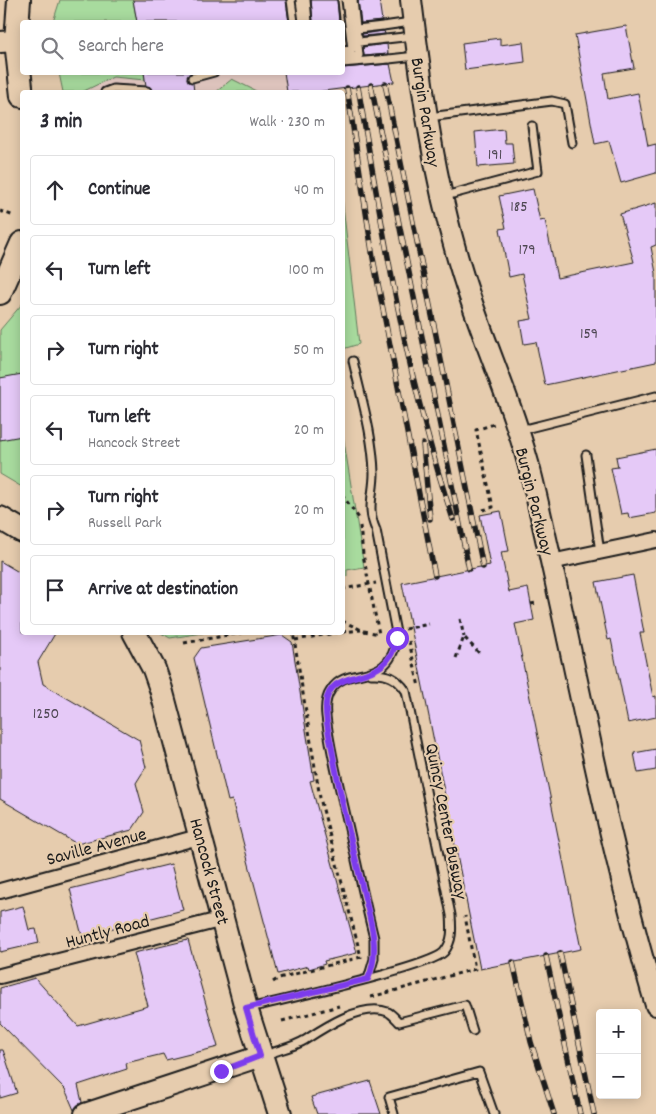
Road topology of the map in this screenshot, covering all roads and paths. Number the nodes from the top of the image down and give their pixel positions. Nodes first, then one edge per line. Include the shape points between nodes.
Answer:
1 (19, 0) edge
2 (294, 0) edge
3 (300, 0) edge
4 (305, 0) edge
5 (342, 0) edge
6 (346, 0) edge
7 (352, 0) edge
8 (411, 0) edge
9 (296, 20) edge
10 (303, 20) edge
11 (308, 20) edge
12 (344, 20) edge
13 (345, 27) edge
14 (415, 28) junction
15 (357, 29) junction
16 (8, 41) edge
17 (345, 44) edge
18 (345, 50) edge
19 (345, 55) edge
20 (418, 56) junction
21 (345, 63) edge
22 (203, 75) edge
23 (192, 78) dead end
24 (20, 90) edge
25 (110, 90) edge
26 (130, 90) edge
27 (427, 117) junction
28 (532, 126) dead end
29 (572, 143) dead end
30 (442, 197) junction
31 (0, 211) edge
32 (14, 216) dead end
33 (20, 249) edge
34 (0, 293) edge
35 (353, 361) dead end
36 (656, 396) edge
37 (494, 424) dead end
38 (518, 431) junction
39 (586, 455) dead end
40 (345, 500) edge
41 (483, 510) dead end
42 (0, 518) edge
43 (20, 530) edge
44 (656, 540) edge
45 (600, 552) junction
46 (551, 562) junction
47 (386, 581) junction
48 (369, 584) junction
49 (345, 588) edge
50 (536, 603) dead end
51 (531, 604) dead end
52 (460, 618) dead end
53 (345, 622) edge
54 (429, 624) dead end
55 (364, 630) junction
56 (395, 631) junction
57 (345, 632) edge
58 (379, 634) junction
59 (136, 635) edge
60 (229, 635) edge
61 (294, 635) edge
62 (324, 635) edge
63 (464, 638) junction
64 (295, 640) junction
65 (184, 643) dead end
66 (480, 654) dead end
67 (456, 658) dead end
68 (365, 674) junction
69 (202, 836) junction
70 (0, 891) edge
71 (223, 919) junction
72 (475, 969) dead end
73 (0, 976) edge
74 (368, 979) junction
75 (273, 982) dead end
76 (369, 998) dead end
77 (656, 1005) edge
78 (340, 1006) dead end
79 (246, 1008) junction
80 (282, 1021) dead end
81 (473, 1031) dead end
82 (260, 1056) junction
83 (85, 1114) edge
84 (280, 1114) edge
85 (394, 1114) edge
86 (494, 1114) edge

1 - 16 main road
2 - 9 lane
3 - 10 lane
4 - 11 lane
5 - 12 lane
6 - 18 lane, bridge via 352,49
7 - 15 lane, bridge
7 - 19 lane, bridge via 360,54
8 - 14 main road, Burgin Parkway
13 - 17 lane
14 - 15 lane, bridge via 383,26
14 - 15 lane, bridge via 386,39 359,42
14 - 20 main road, Burgin Parkway
16 - 24 main road
20 - 21 lane, bridge
20 - 27 main road, Burgin Parkway
22 - 23 lane
25 - 26 lane
27 - 29 lane via 552,101 565,104
27 - 30 main road, Burgin Parkway
28 - 30 lane via 538,171
30 - 38 main road, Burgin Parkway via 465,282
31 - 32 path
33 - 34 main road
35 - 47 lane via 374,472 370,516
36 - 38 lane
37 - 41 path via 476,430 493,507
38 - 46 main road, Burgin Parkway
39 - 45 lane
40 - 48 path via 360,521
42 - 43 main road
44 - 45 street
45 - 46 street
46 - 77 main road, Burgin Parkway via 622,880
47 - 48 path
47 - 56 lane
48 - 49 path
48 - 58 path
50 - 51 path
52 - 63 path
53 - 55 path
54 - 56 path
55 - 57 path
55 - 58 path
56 - 58 path
56 - 68 lane via 395,650 389,661 380,669
59 - 69 main road, Hancock Street via 162,689
60 - 65 path
61 - 64 path
62 - 64 path
63 - 66 path
63 - 67 path
64 - 75 path via 320,798 361,957
68 - 74 lane via 340,682 331,689 326,714 335,769 374,938 374,959
68 - 74 lane, Quincy Center Busway via 391,677 406,691 452,931 442,953
69 - 70 street, Saville Avenue
69 - 71 main road, Hancock Street
71 - 73 street, Huntly Road
71 - 79 main road, Hancock Street
72 - 76 path
74 - 79 lane, Quincy Center Busway
78 - 80 path
79 - 82 main road, Hancock Street
81 - 82 lane via 465,1005 399,1022 389,1012 376,1009 357,1013 320,1028 304,1040
82 - 83 main road
82 - 84 main road, Hancock Street
85 - 86 lane via 389,1096 479,1072

